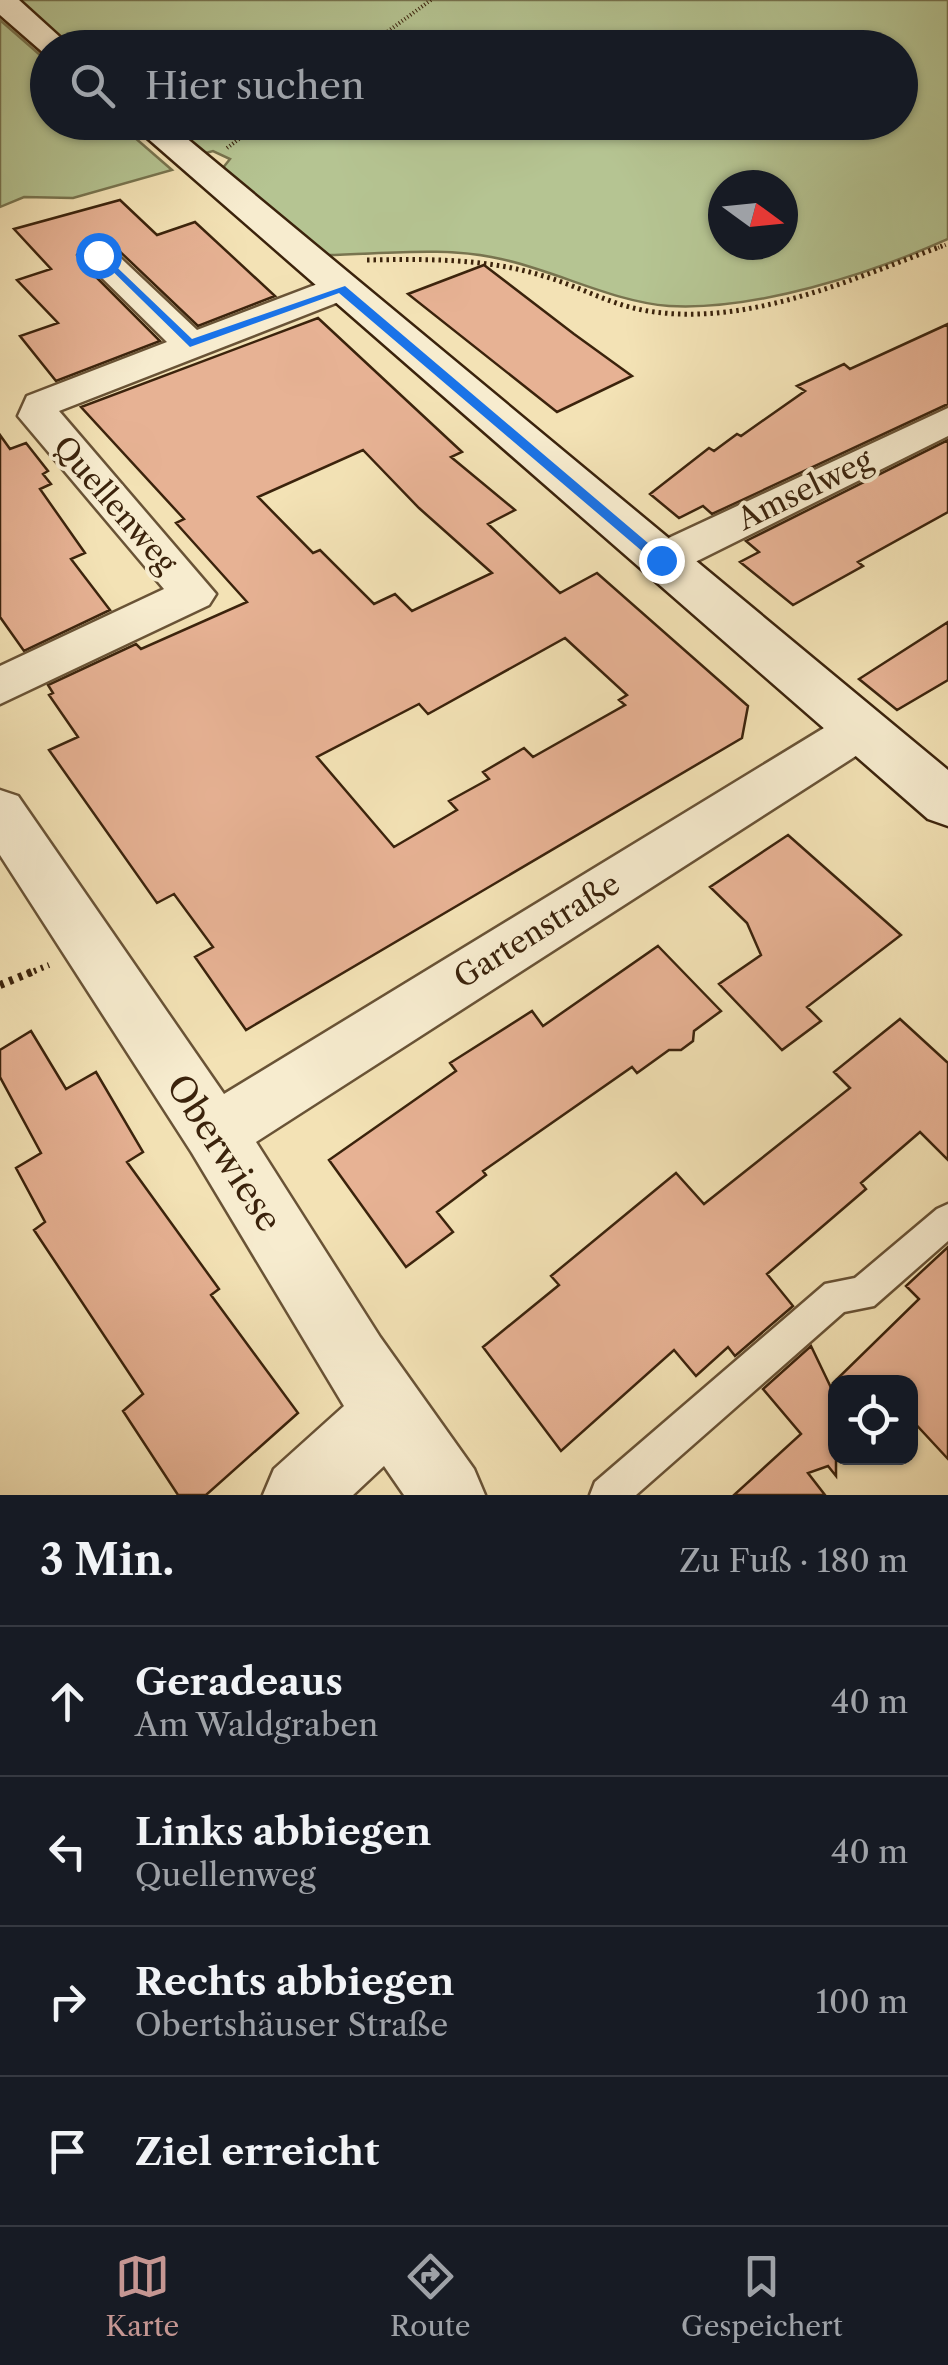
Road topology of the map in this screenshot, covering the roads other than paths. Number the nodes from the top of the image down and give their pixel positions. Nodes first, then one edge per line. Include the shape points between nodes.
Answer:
1 (1, 0) edge
2 (36, 30) edge
3 (167, 140) edge
4 (98, 255) dead end
5 (324, 274) junction
6 (190, 344) junction
7 (948, 420) edge
8 (661, 560) junction
9 (0, 686) edge
10 (859, 730) junction
11 (948, 802) edge
12 (0, 811) edge
13 (215, 1133) junction
14 (948, 1220) edge
15 (387, 1415) junction
16 (300, 1495) edge
17 (448, 1495) edge
18 (608, 1495) edge

1 - 2 main road
3 - 5 main road
4 - 6 street
5 - 6 street, Quellenweg
5 - 8 main road
6 - 9 street, Quellenweg via 57,394 38,410 193,594
7 - 8 street, Amselweg
8 - 10 main road
10 - 11 main road
10 - 13 street, Gartenstraße
12 - 13 street, Oberwiese
13 - 15 street, Oberwiese
14 - 18 lane via 862,1294 837,1296
15 - 16 street
15 - 17 street, Oberwiese

